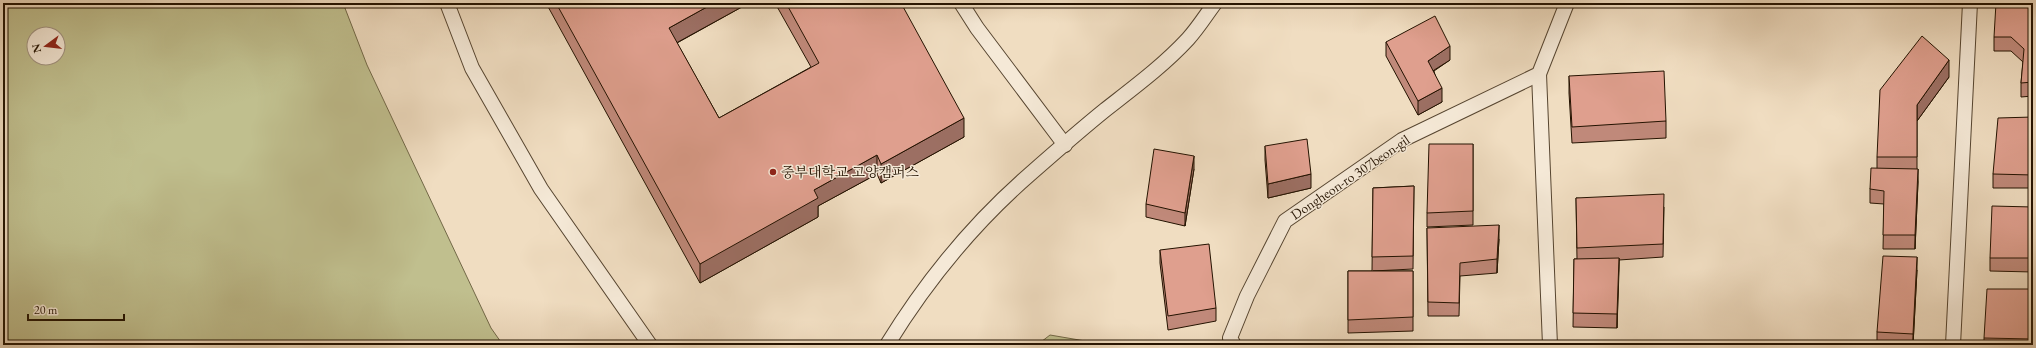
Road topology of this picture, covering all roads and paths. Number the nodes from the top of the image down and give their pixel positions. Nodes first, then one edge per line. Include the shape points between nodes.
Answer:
1 (447, 3) edge
2 (961, 3) edge
3 (1216, 3) edge
4 (1567, 3) edge
5 (1970, 3) edge
6 (1539, 74) junction
7 (1065, 145) junction
8 (650, 345) edge
9 (888, 345) edge
10 (1234, 345) edge
11 (1550, 345) edge
12 (1952, 345) edge

1 - 8 lane via 472,68 541,189
2 - 7 lane
3 - 7 lane via 1183,44
4 - 6 lane
5 - 12 lane
6 - 10 lane, Dongheon-ro 307beon-gil via 1402,140 1285,221 1247,296 1230,338
6 - 11 lane
7 - 9 lane via 1027,176 959,246 905,317

